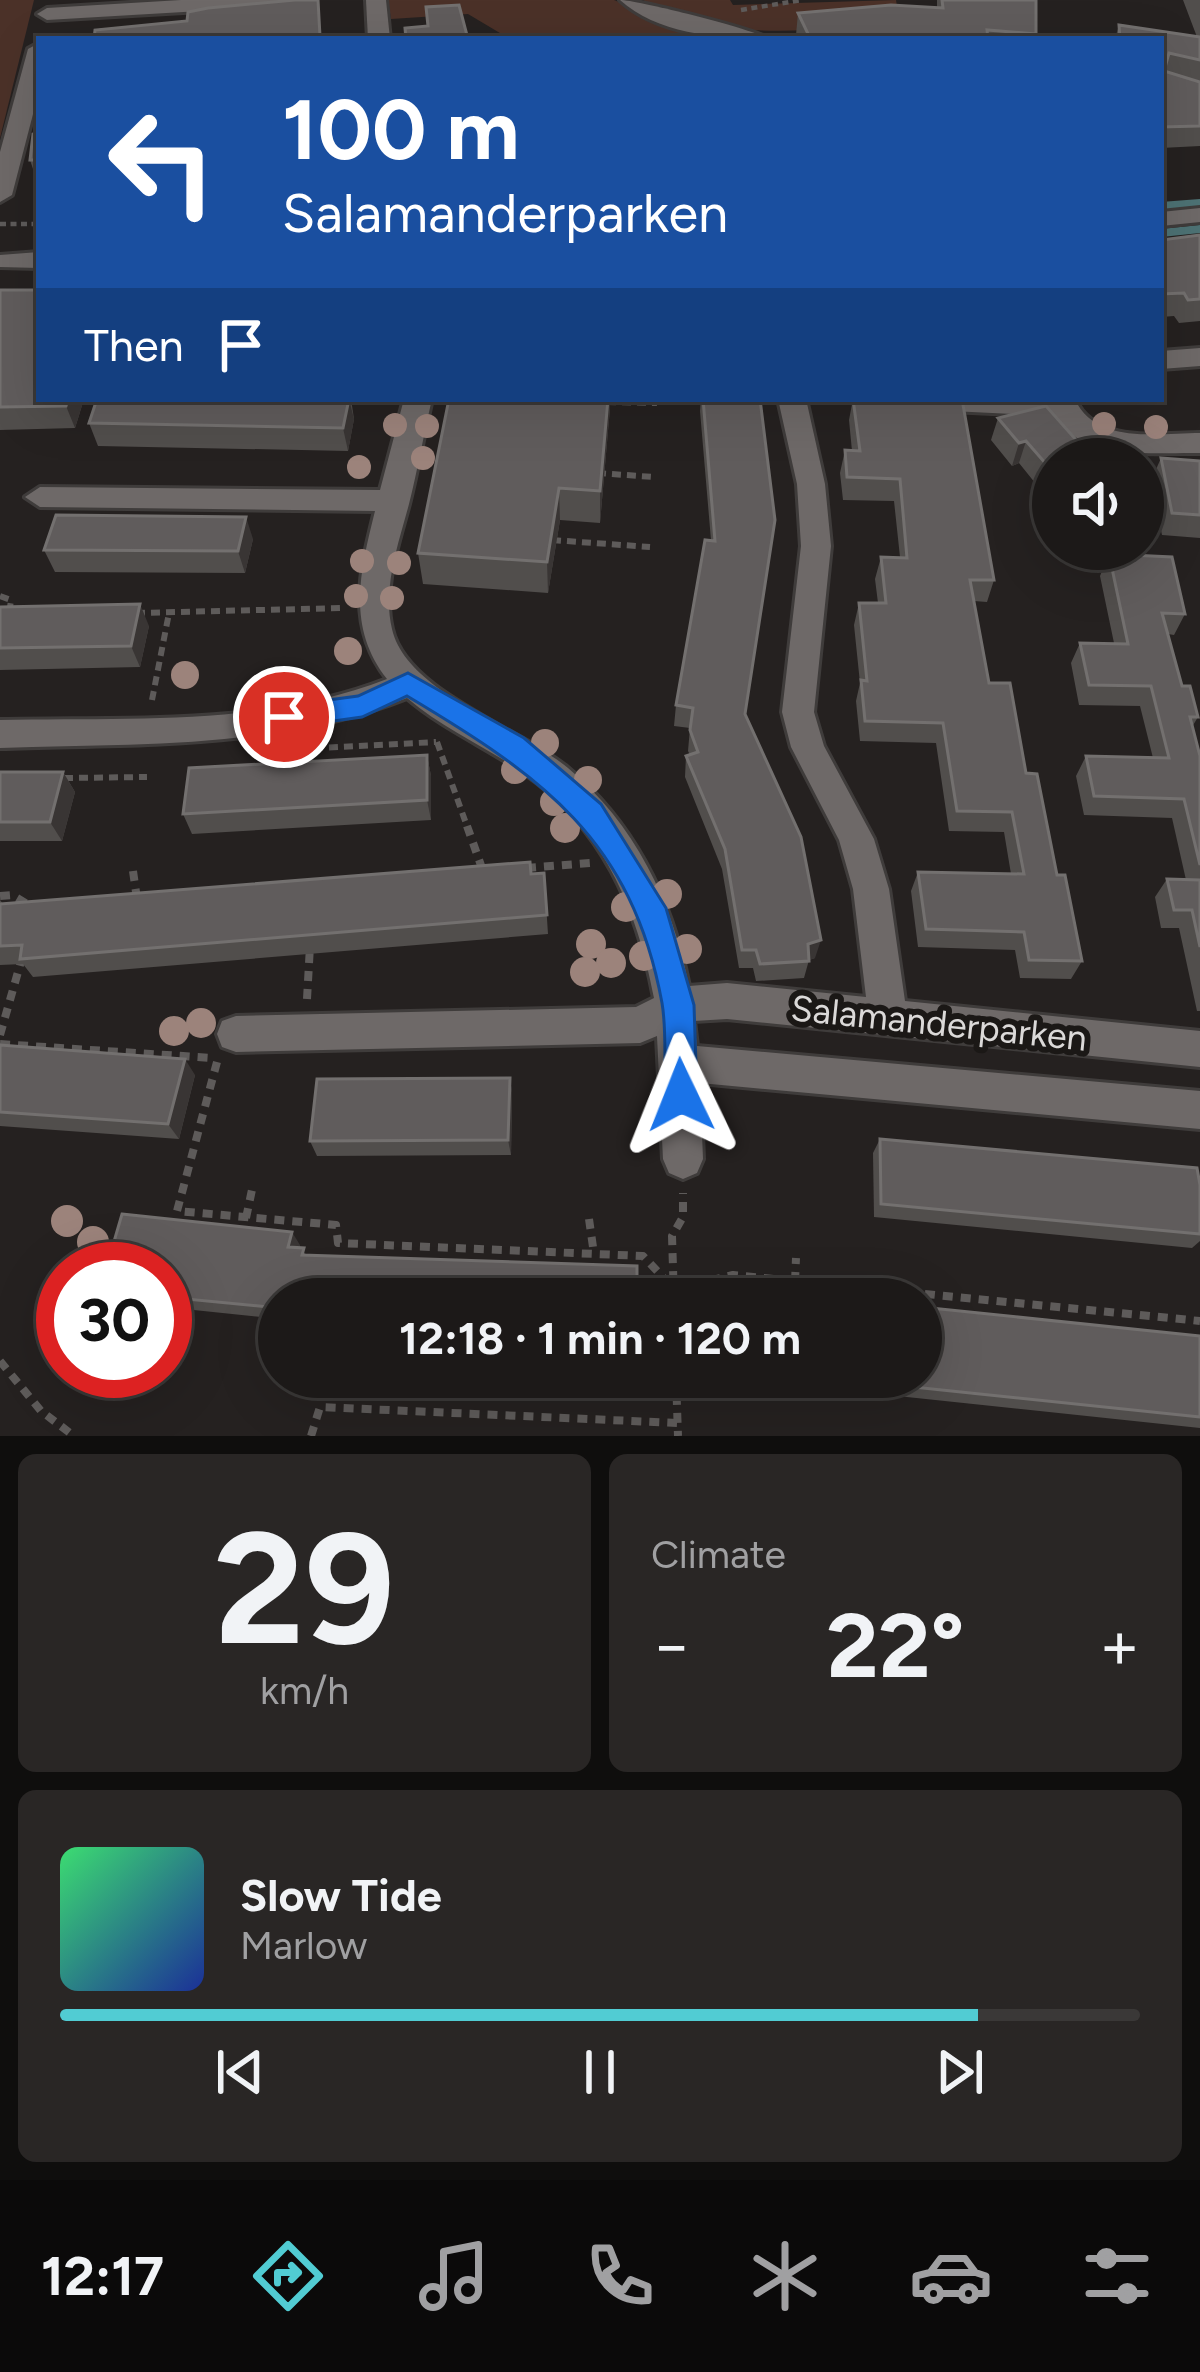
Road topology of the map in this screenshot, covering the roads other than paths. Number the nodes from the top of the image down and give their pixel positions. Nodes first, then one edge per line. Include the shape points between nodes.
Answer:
1 (288, 0) edge
2 (376, 0) edge
3 (631, 0) edge
4 (49, 7) edge
5 (377, 36) edge
6 (742, 36) edge
7 (36, 60) edge
8 (2, 186) edge
9 (1200, 215) edge
10 (1164, 219) edge
11 (3, 259) edge
12 (36, 260) edge
13 (1200, 357) edge
14 (1164, 360) edge
15 (417, 402) edge
16 (793, 402) edge
17 (1019, 402) edge
18 (1062, 403) edge
19 (1200, 443) edge
20 (40, 497) dead end
21 (396, 501) junction
22 (408, 683) junction
23 (0, 734) edge
24 (678, 1005) junction
25 (888, 1019) junction
26 (227, 1046) road end
27 (1200, 1049) edge
28 (680, 1063) junction
29 (1200, 1110) edge
30 (683, 1160) road end

1 - 4 street
2 - 5 street
3 - 6 street
7 - 8 street
9 - 10 street
11 - 12 street
13 - 14 street
15 - 21 street
16 - 25 street via 815,546 798,712 871,889
17 - 18 street
18 - 19 street via 1078,429 1096,437
20 - 21 street
21 - 22 street via 373,608 386,656
22 - 23 street via 362,706 245,723
22 - 24 street via 557,779 591,813 651,908
24 - 25 street, Salamanderparken via 727,1001
24 - 26 street, Salamanderparken via 640,1025 306,1033
24 - 28 street
25 - 27 street, Salamanderparken
28 - 29 street
28 - 30 street

